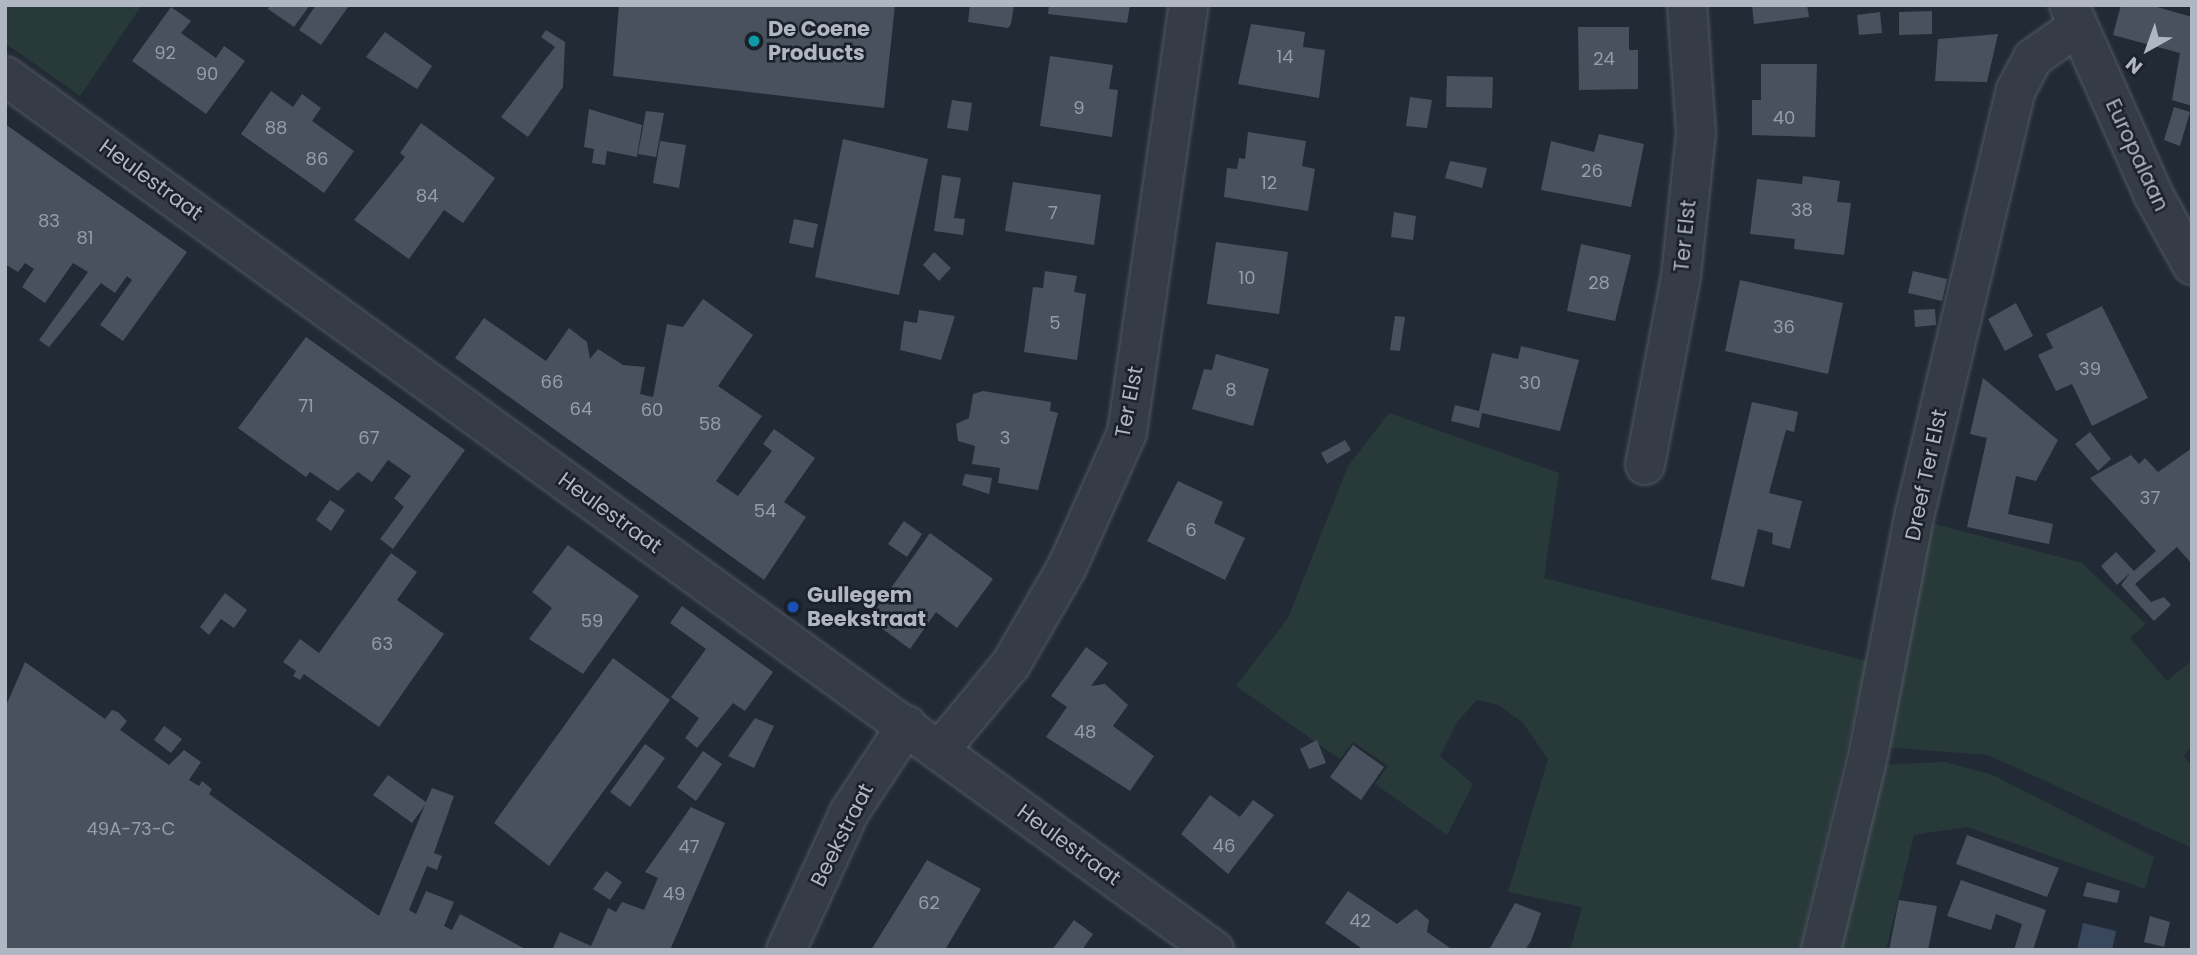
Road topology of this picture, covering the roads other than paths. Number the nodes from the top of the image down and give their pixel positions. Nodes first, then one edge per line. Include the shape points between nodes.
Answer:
1 (1189, 5) edge
2 (1686, 5) edge
3 (2074, 15) edge
4 (5, 76) edge
5 (2192, 265) edge
6 (1645, 465) dead end
7 (907, 725) junction
8 (939, 751) junction
9 (786, 950) edge
10 (1214, 950) edge
11 (1821, 950) edge

1 - 8 street, Ter Elst via 1126,433 1067,566 1011,664
2 - 6 street, Ter Elst via 1696,134 1681,276
3 - 5 street, Europalaan via 2153,194
3 - 11 street, Dreef Ter Elst via 2033,58 2015,90 1915,513 1868,756
4 - 7 street, Heulestraat
7 - 8 street, Heulestraat
7 - 9 street, Beekstraat via 850,811
8 - 10 street, Heulestraat

